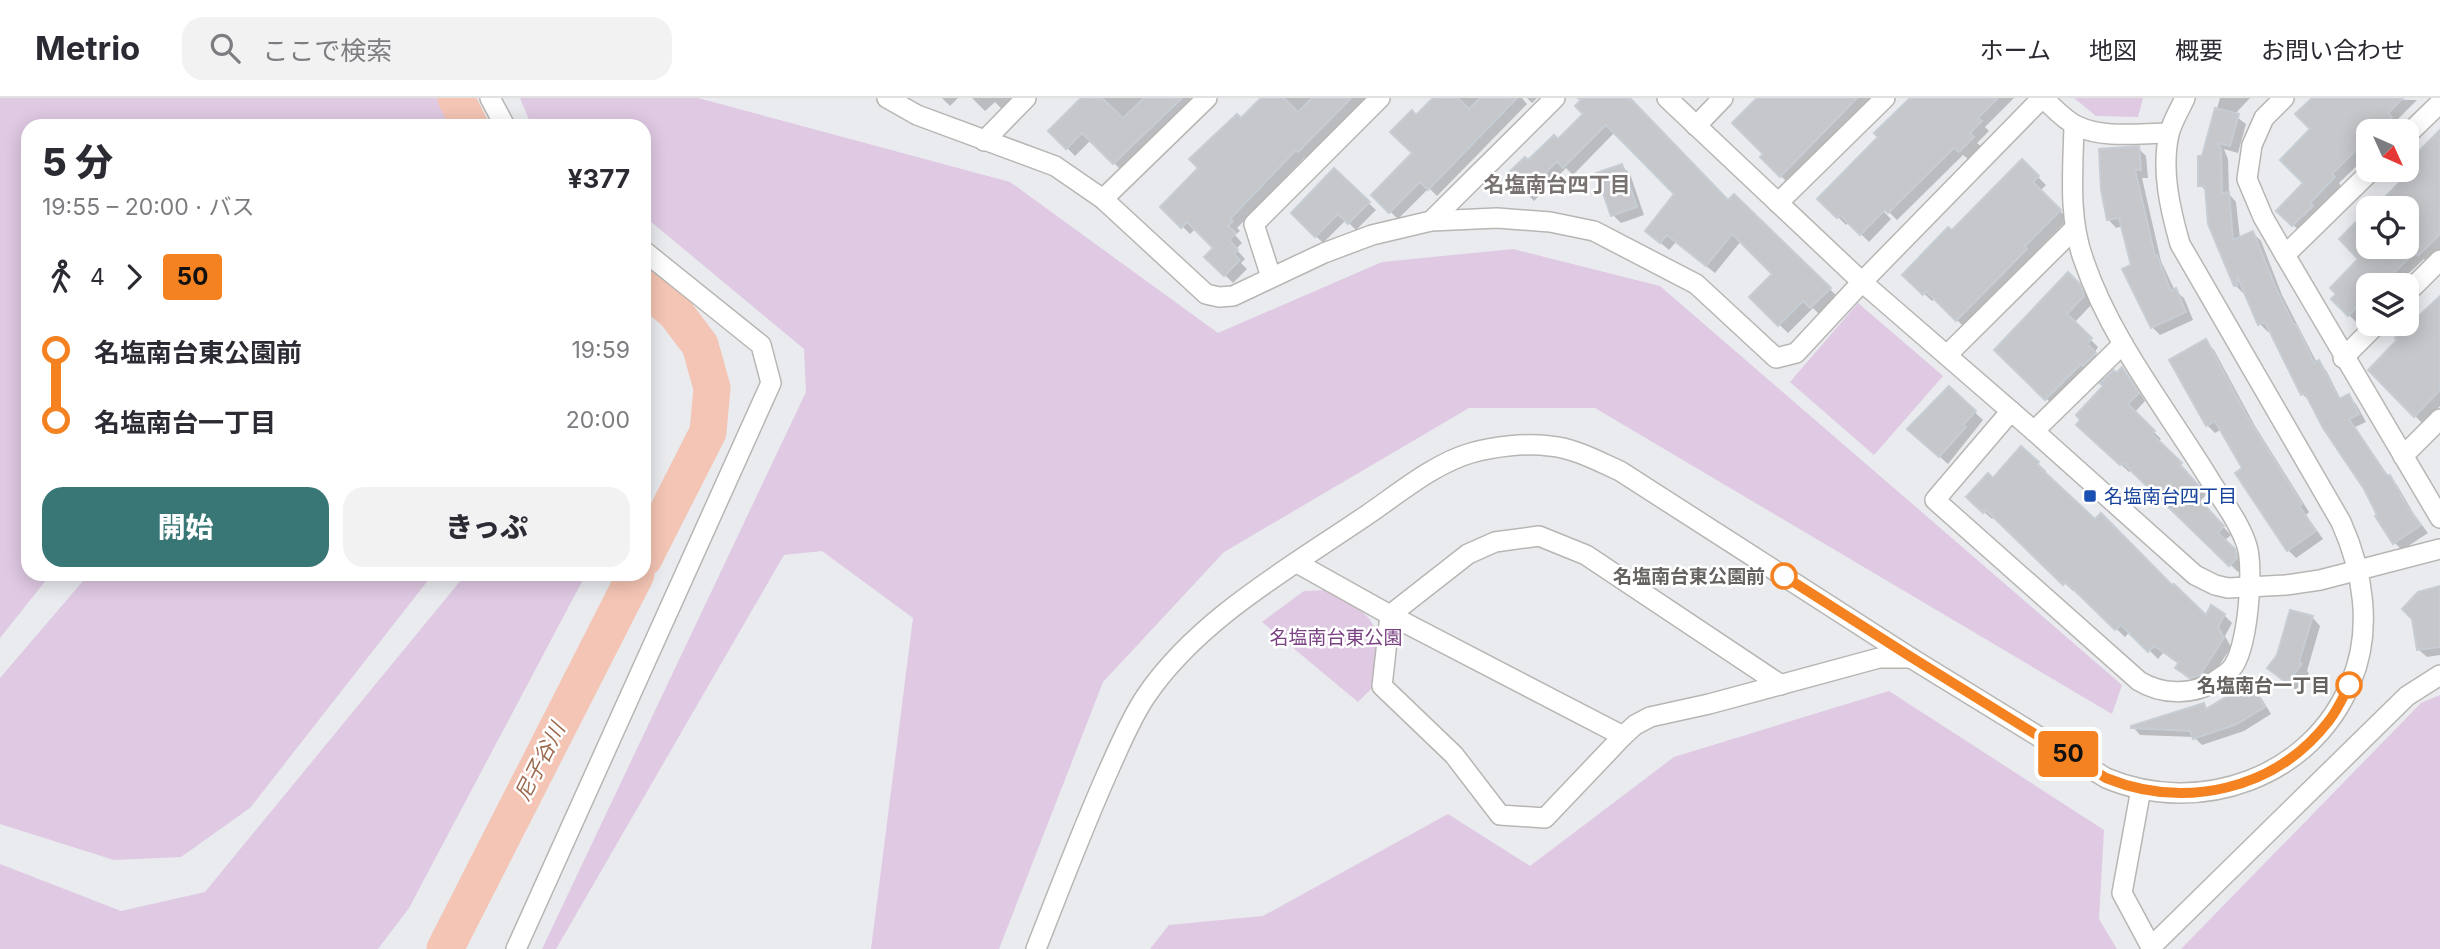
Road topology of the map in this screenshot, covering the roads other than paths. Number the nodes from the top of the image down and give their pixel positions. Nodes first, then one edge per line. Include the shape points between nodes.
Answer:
1 (490, 98) edge
2 (887, 98) edge
3 (1026, 98) edge
4 (1207, 98) edge
5 (1380, 98) edge
6 (1555, 98) edge
7 (1667, 98) edge
8 (1723, 98) edge
9 (1885, 98) edge
10 (2043, 98) edge
11 (2185, 98) edge
12 (2284, 98) edge
13 (2440, 103) edge
14 (501, 119) edge
15 (2419, 123) edge
16 (2074, 125) junction
17 (1696, 126) junction
18 (2169, 133) junction
19 (984, 141) junction
20 (2360, 182) edge
21 (1104, 199) junction
22 (1778, 203) junction
23 (1431, 221) junction
24 (2074, 229) junction
25 (2285, 255) junction
26 (651, 257) edge
27 (2440, 260) edge
28 (1272, 277) junction
29 (2419, 281) edge
30 (1862, 282) junction
31 (2365, 336) edge
32 (2123, 344) junction
33 (1947, 355) junction
34 (2343, 358) junction
35 (2011, 411) junction
36 (2440, 419) edge
37 (2034, 430) junction
38 (2403, 456) junction
39 (2440, 518) edge
40 (2440, 549) edge
41 (1297, 563) junction
42 (2358, 570) junction
43 (2250, 588) junction
44 (1390, 615) junction
45 (1911, 657) junction
46 (2440, 675) edge
47 (1781, 685) junction
48 (1623, 736) junction
49 (2141, 789) junction
50 (516, 949) edge
51 (1036, 949) edge

1 - 14 street
2 - 19 street via 916,115
3 - 19 street
4 - 21 street
5 - 28 street via 1254,224
6 - 23 street
7 - 17 street
8 - 17 street
9 - 22 street
10 - 16 street
10 - 30 street
11 - 18 street
12 - 25 street via 2264,118 2252,145 2247,179
13 - 15 street
16 - 18 street via 2112,134
16 - 24 street
17 - 22 street
18 - 42 street via 2168,187 2180,244 2341,522
19 - 21 street via 1055,166
20 - 25 street
21 - 28 street via 1206,295 1234,296
22 - 30 street
23 - 28 street via 1373,235
23 - 30 street via 1497,218 1594,231 1696,284 1776,358 1796,353
24 - 32 street via 2088,273
24 - 33 street
25 - 34 street
26 - 50 street via 761,345 771,383
27 - 29 street
30 - 33 street
31 - 34 street
32 - 37 street
32 - 43 street via 2239,527 2249,552
33 - 35 street
34 - 38 street
35 - 37 street
35 - 43 street via 1935,500 2138,681 2167,692 2189,690 2211,684 2232,669 2243,637
36 - 38 street
37 - 43 street via 2195,575 2215,585
38 - 39 street
40 - 42 street
41 - 44 street
41 - 45 street via 1429,473 1470,453 1552,446 1620,471
41 - 51 street via 1203,632 1146,696 1095,801
42 - 43 street via 2320,580
42 - 49 street via 2363,629 2351,682 2329,721 2303,749 2255,779 2227,788 2196,794
44 - 47 street via 1468,554 1495,542 1539,536 1586,555
44 - 48 street
44 - 48 street via 1382,687 1454,755 1500,815 1545,818
45 - 47 street via 1879,658
45 - 49 street via 2106,778
46 - 49 street via 2407,696 2151,947 2122,893
47 - 48 street via 1650,717

